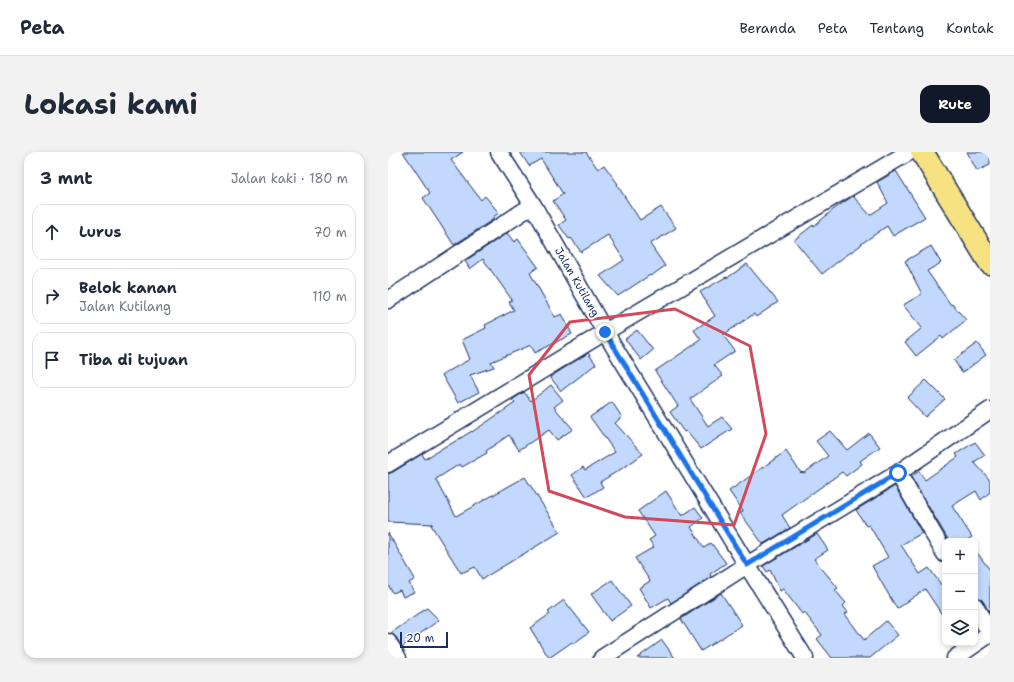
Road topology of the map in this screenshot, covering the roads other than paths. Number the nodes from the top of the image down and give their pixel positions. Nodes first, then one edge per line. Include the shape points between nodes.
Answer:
1 (498, 152) edge
2 (909, 152) edge
3 (922, 152) edge
4 (533, 205) junction
5 (990, 263) edge
6 (388, 300) edge
7 (605, 332) junction
8 (990, 410) edge
9 (388, 464) edge
10 (898, 473) junction
11 (942, 549) edge
12 (747, 565) junction
13 (977, 610) edge
14 (990, 634) edge
15 (388, 642) edge
16 (398, 658) edge
17 (602, 658) edge
18 (805, 658) edge
19 (955, 658) edge

1 - 4 street, Jalan Kutilang
2 - 7 street
3 - 5 main road
4 - 6 street
4 - 7 street, Jalan Kutilang
7 - 9 street
7 - 12 street, Jalan Kutilang
8 - 10 street
10 - 11 street
10 - 12 street
12 - 17 street
12 - 18 street, Jalan Kutilang
13 - 14 street
14 - 19 street
15 - 16 street

